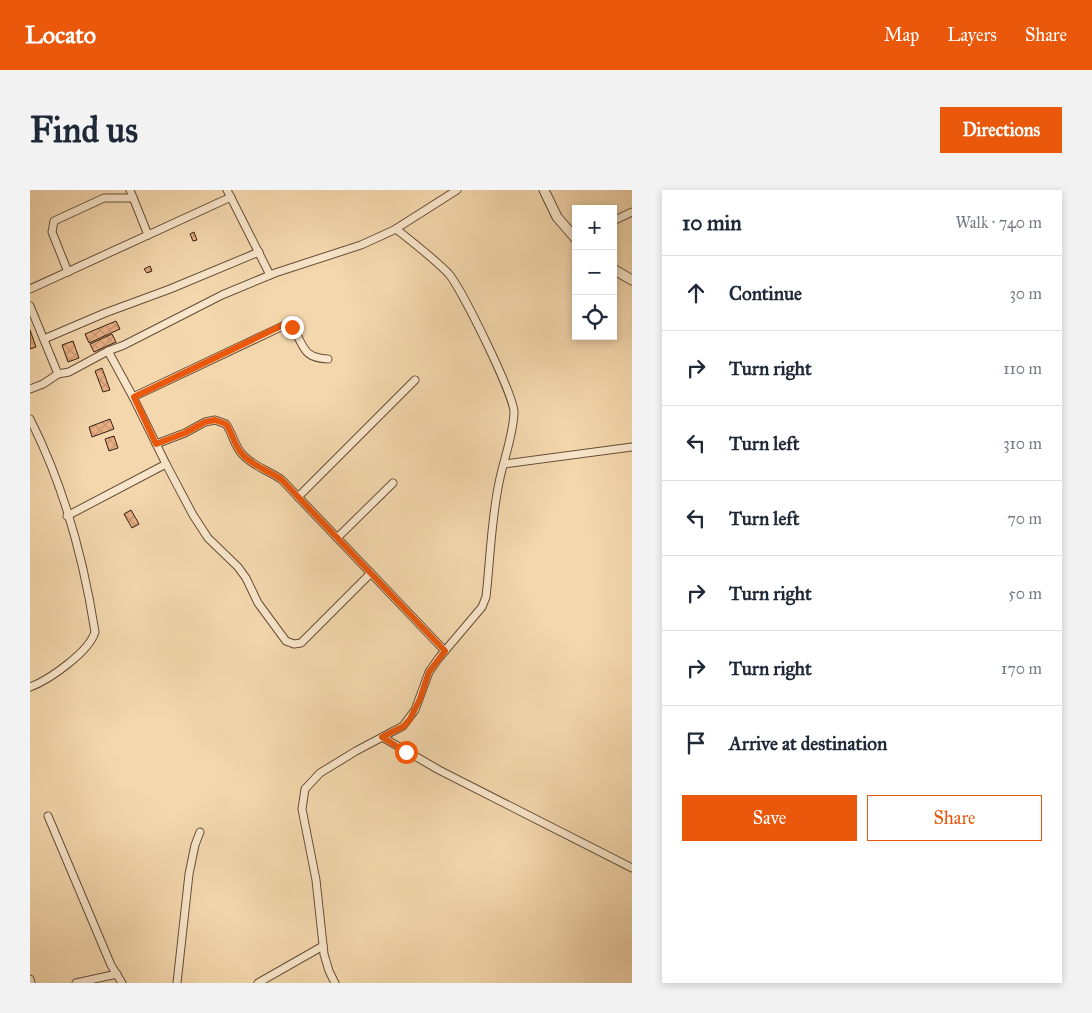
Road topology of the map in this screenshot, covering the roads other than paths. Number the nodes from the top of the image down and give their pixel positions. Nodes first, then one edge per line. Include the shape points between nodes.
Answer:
1 (130, 190) edge
2 (457, 190) edge
3 (544, 190) edge
4 (229, 193) edge
5 (133, 198) junction
6 (632, 212) edge
7 (617, 219) edge
8 (396, 229) junction
9 (572, 233) edge
10 (148, 235) junction
11 (259, 252) junction
12 (617, 271) edge
13 (68, 272) junction
14 (270, 275) junction
15 (632, 280) edge
16 (30, 289) edge
17 (30, 306) edge
18 (44, 338) junction
19 (108, 351) junction
20 (328, 359) dead end
21 (58, 374) junction
22 (415, 380) dead end
23 (30, 389) edge
24 (134, 397) junction
25 (30, 420) edge
26 (38, 437) junction
27 (30, 439) edge
28 (156, 444) junction
29 (632, 447) edge
30 (166, 464) junction
31 (504, 464) junction
32 (393, 482) dead end
33 (298, 496) junction
34 (67, 516) junction
35 (338, 538) junction
36 (371, 573) junction
37 (445, 651) junction
38 (30, 686) edge
39 (382, 737) junction
40 (48, 816) dead end
41 (200, 832) dead end
42 (632, 868) edge
43 (323, 946) junction
44 (117, 974) junction
45 (30, 979) edge
46 (31, 983) edge
47 (76, 983) edge
48 (122, 983) edge
49 (178, 983) edge
50 (258, 983) edge
51 (335, 983) edge

1 - 5 street
2 - 8 street
3 - 9 street via 558,217
4 - 10 street
4 - 11 street
5 - 10 street
5 - 13 street via 104,198 54,221 52,232
6 - 7 street
8 - 14 street via 360,245
8 - 31 street via 449,274 486,342 514,406
10 - 13 street
11 - 14 street
11 - 18 street
12 - 15 street
13 - 16 street
14 - 19 street
17 - 18 street
18 - 21 street
19 - 21 street via 69,372
19 - 24 street
20 - 24 street via 310,356 302,348 292,327 285,325
21 - 23 street
22 - 33 street
24 - 28 street
25 - 26 street
26 - 27 street
26 - 34 street via 51,465
28 - 30 street
28 - 33 street via 205,422 222,422 229,428 243,456 282,480
29 - 31 street
30 - 34 street
30 - 36 street via 208,538 238,567 258,603 286,641 300,643
31 - 37 street via 492,530 486,597 479,612
32 - 35 street
33 - 35 street
34 - 38 street via 78,548 95,632 89,645
35 - 36 street
36 - 37 street
37 - 39 street via 429,672 410,719 404,726
39 - 42 street via 439,770
39 - 43 street via 320,773 305,790 302,809 316,880
40 - 44 street
41 - 49 street via 190,874
43 - 50 street
43 - 51 street
44 - 47 street
44 - 48 street
45 - 46 street

